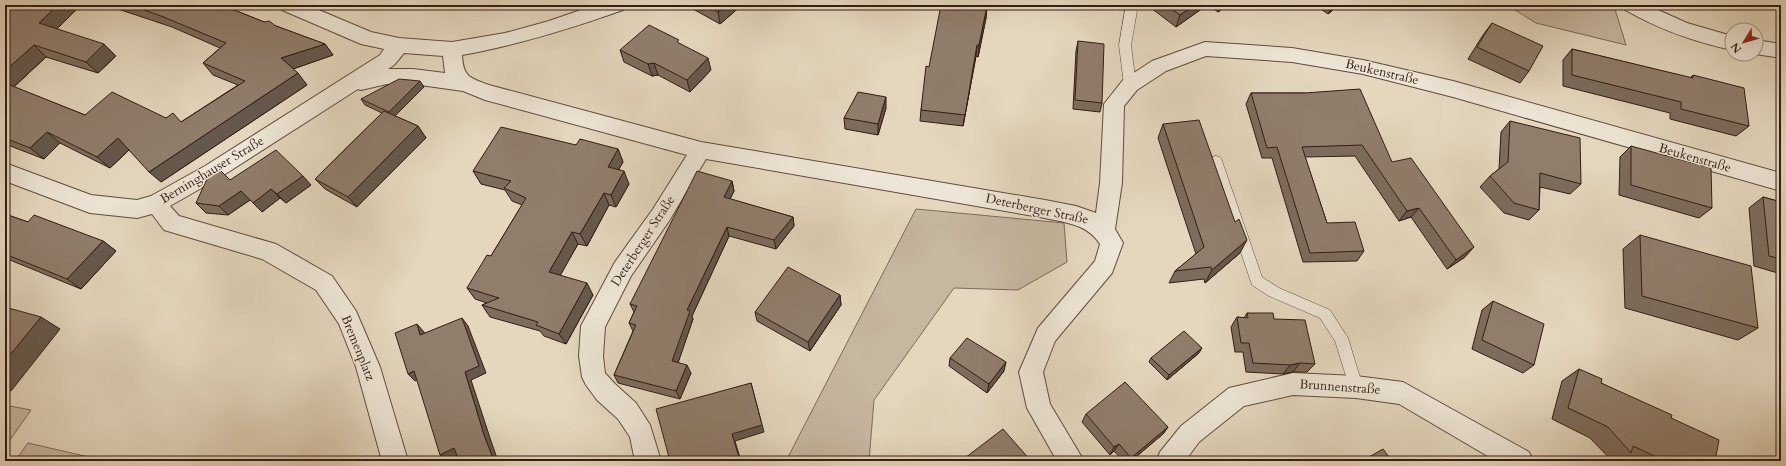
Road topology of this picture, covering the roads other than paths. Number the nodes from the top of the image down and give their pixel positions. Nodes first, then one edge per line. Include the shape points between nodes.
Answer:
1 (289, 5) edge
2 (616, 5) edge
3 (1132, 5) edge
4 (1632, 5) edge
5 (1724, 42) edge
6 (399, 45) junction
7 (1764, 48) edge
8 (452, 49) junction
9 (1781, 51) edge
10 (465, 84) junction
11 (1130, 85) junction
12 (341, 90) junction
13 (701, 150) junction
14 (1216, 161) dead end
15 (5, 172) edge
16 (1781, 182) edge
17 (157, 203) junction
18 (1104, 230) junction
19 (1356, 386) junction
20 (395, 461) edge
21 (648, 461) edge
22 (1071, 461) edge
23 (1169, 461) edge
24 (1520, 461) edge

1 - 6 street via 368,39
2 - 8 street via 546,29 505,40
3 - 11 lane via 1126,45
4 - 5 street via 1675,27 1705,38
6 - 8 street
6 - 12 street, Berninghauser Straße via 387,60
7 - 9 street
8 - 10 street via 453,70
10 - 12 street, Berninghauser Straße via 402,75 377,76
10 - 13 street, Deterberger Straße via 581,119
11 - 16 street, Beukenstraße via 1159,66 1205,49 1292,55 1363,67 1453,89
11 - 18 street, Beukenstraße via 1114,104 1111,183
12 - 17 street, Berninghauser Straße via 212,172
13 - 18 street, Deterberger Straße via 1045,208 1092,220
13 - 21 street, Deterberger Straße via 661,215 623,269 593,326 591,356 594,377 627,411 641,433
14 - 19 lane via 1257,281 1274,292 1325,314 1342,338
15 - 17 street, Berninghauser Straße via 90,204 137,209
17 - 20 street, Bremenplatz via 164,216 172,223 268,251 324,283 348,318 368,366
18 - 22 street, Deterberger Straße via 1112,243 1104,266 1046,335 1031,372 1038,408
19 - 23 street, Brunnenstraße via 1293,384 1238,396 1190,434
19 - 24 street, Brunnenstraße via 1403,392

